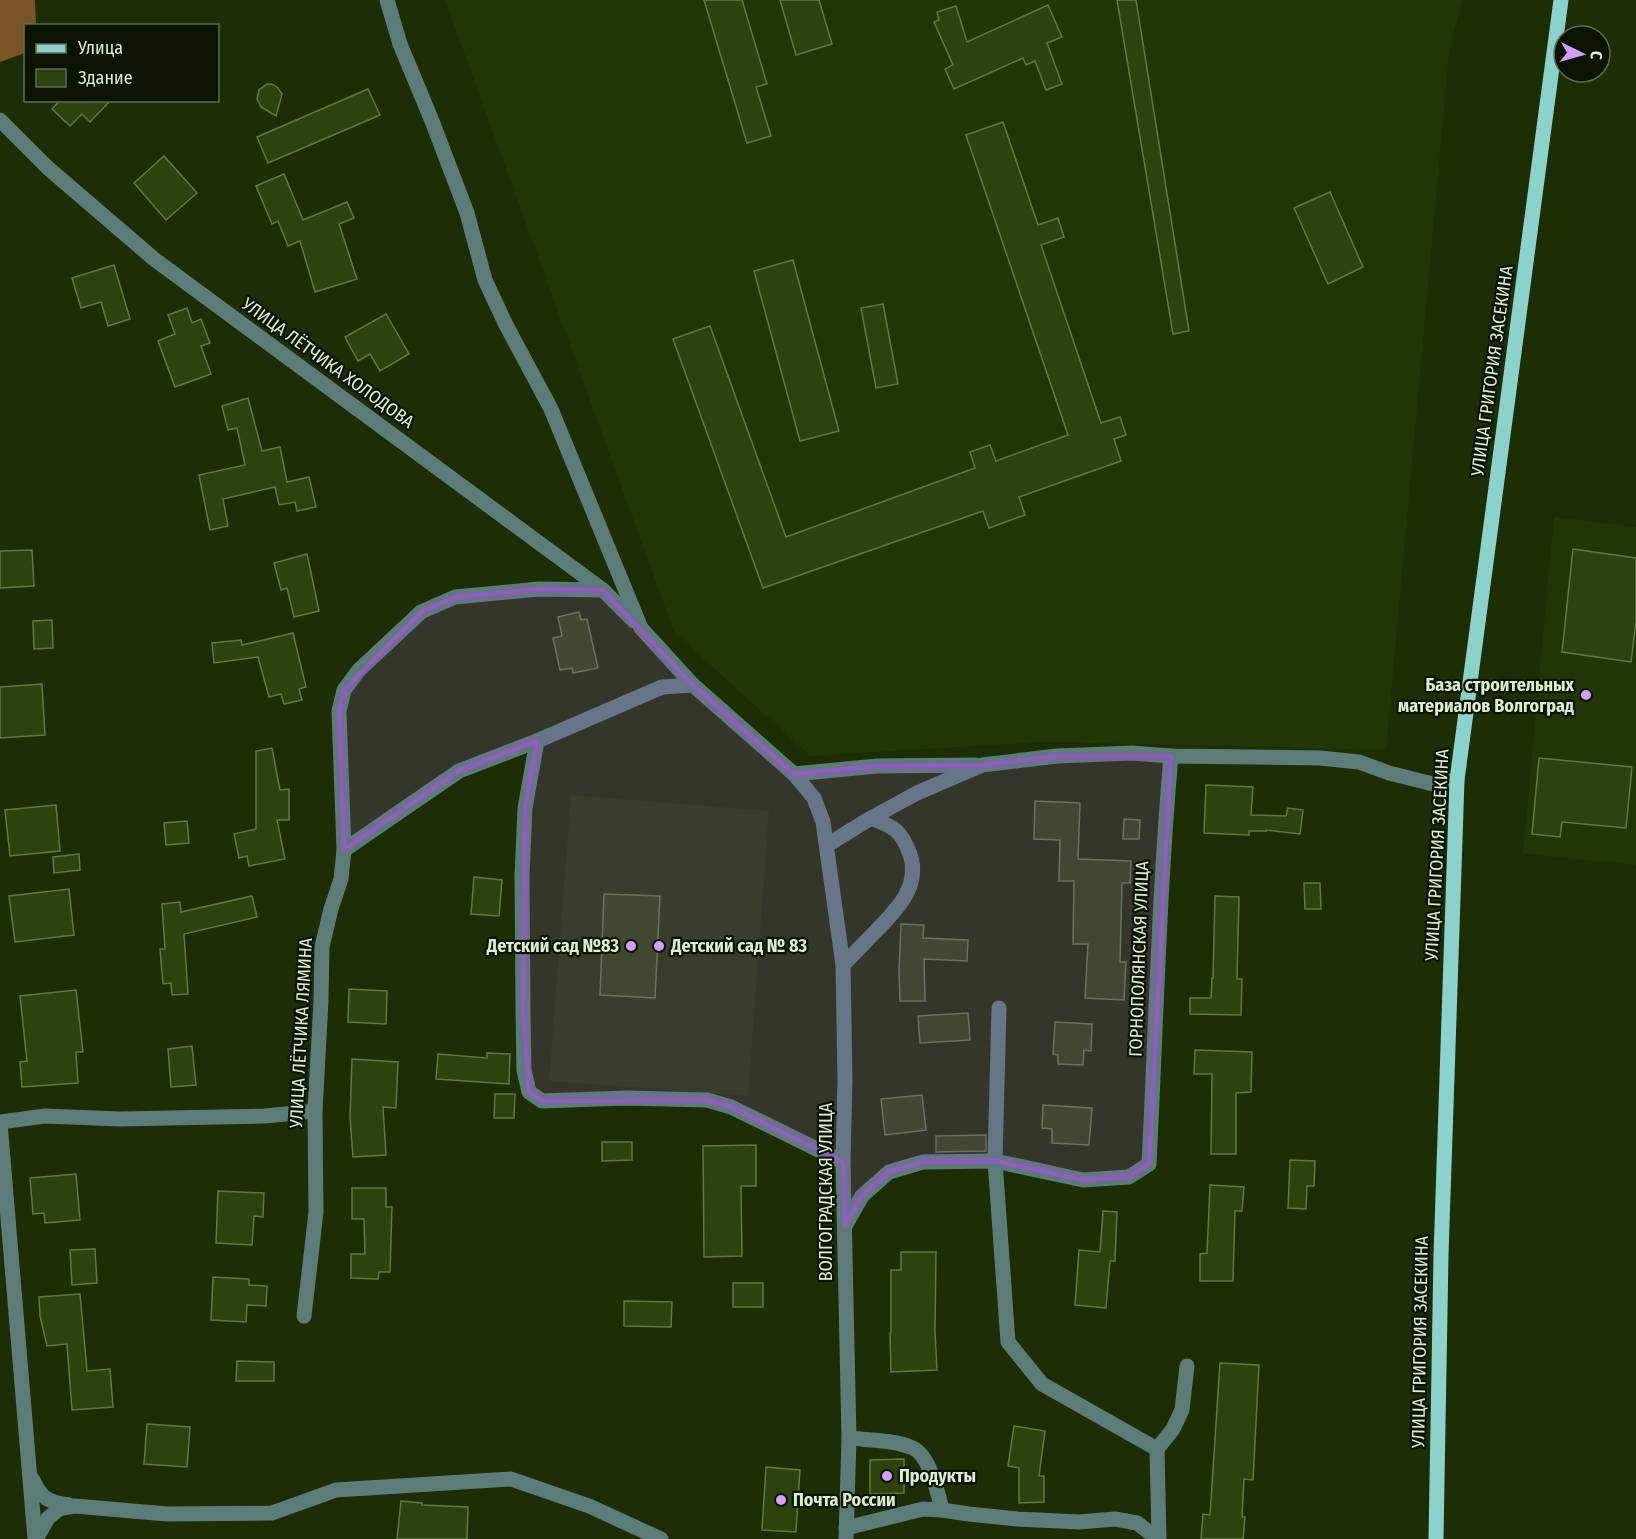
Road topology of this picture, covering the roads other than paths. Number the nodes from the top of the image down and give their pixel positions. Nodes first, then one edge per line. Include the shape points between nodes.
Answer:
1 (387, 0) edge
2 (1561, 0) edge
3 (0, 120) edge
4 (603, 590) junction
5 (641, 628) junction
6 (693, 685) junction
7 (537, 741) junction
8 (1171, 756) junction
9 (982, 765) junction
10 (794, 774) junction
11 (1457, 780) junction
12 (871, 818) junction
13 (827, 845) junction
14 (344, 850) junction
15 (843, 965) junction
16 (999, 1008) dead end
17 (315, 1111) junction
18 (0, 1122) edge
19 (995, 1161) junction
20 (843, 1162) junction
21 (845, 1226) junction
22 (304, 1316) dead end
23 (1187, 1366) dead end
24 (849, 1438) junction
25 (1157, 1449) junction
26 (29, 1473) junction
27 (75, 1506) junction
28 (942, 1510) junction
29 (846, 1533) edge
30 (35, 1539) edge
31 (661, 1539) edge
32 (1159, 1539) edge
33 (1436, 1539) edge

1 - 5 street via 400,44 467,213 485,280 551,409
2 - 11 main road, УЛИЦА ГРИГОРИЯ ЗАСЕКИНА
3 - 4 street, УЛИЦА ЛЁТЧИКА ХОЛОДОВА via 48,168 154,260
4 - 5 street, УЛИЦА ЛЁТЧИКА ХОЛОДОВА
4 - 14 street, УЛИЦА ЛЁТЧИКА ЛЯМИНА via 539,589 455,597 421,612 359,670 344,690 339,711
5 - 6 street, УЛИЦА ЛЁТЧИКА ХОЛОДОВА
6 - 7 street via 662,687
6 - 10 street, УЛИЦА ЛЁТЧИКА ХОЛОДОВА
7 - 14 street via 459,771
7 - 20 street via 525,808 522,876 524,1070 529,1092 542,1101 707,1100 731,1107
8 - 9 street via 1057,756
8 - 11 street via 1320,758 1359,762 1433,784
8 - 19 street, ГОРНОПОЛЯНСКАЯ УЛИЦА via 1149,1164 1129,1177 1083,1180
9 - 10 street via 877,766
9 - 12 street
10 - 13 street, ВОЛГОГРАДСКАЯ УЛИЦА via 814,798
11 - 33 main road, УЛИЦА ГРИГОРИЯ ЗАСЕКИНА
12 - 13 street
12 - 15 street via 892,826 904,839 912,862 911,885 901,905
13 - 15 street, ВОЛГОГРАДСКАЯ УЛИЦА
14 - 17 street, УЛИЦА ЛЁТЧИКА ЛЯМИНА via 341,879 322,947
15 - 20 street, ВОЛГОГРАДСКАЯ УЛИЦА
16 - 19 street
17 - 18 street via 120,1119 45,1116
17 - 22 street, УЛИЦА ЛЁТЧИКА ЛЯМИНА via 316,1212
18 - 26 street
19 - 21 street via 923,1162 890,1172 862,1196
19 - 25 street via 1008,1342 1042,1384
20 - 21 street, ВОЛГОГРАДСКАЯ УЛИЦА
21 - 24 street, ВОЛГОГРАДСКАЯ УЛИЦА
23 - 25 street via 1182,1410
24 - 28 street via 915,1449 933,1478
24 - 29 street, ВОЛГОГРАДСКАЯ УЛИЦА
25 - 32 street
26 - 27 street via 39,1493 47,1499
26 - 30 street
27 - 30 street via 59,1509 48,1518
27 - 31 street via 167,1514 272,1513 336,1490 511,1479 589,1506
28 - 29 street via 923,1509
28 - 32 street via 1017,1519 1115,1519 1137,1523

